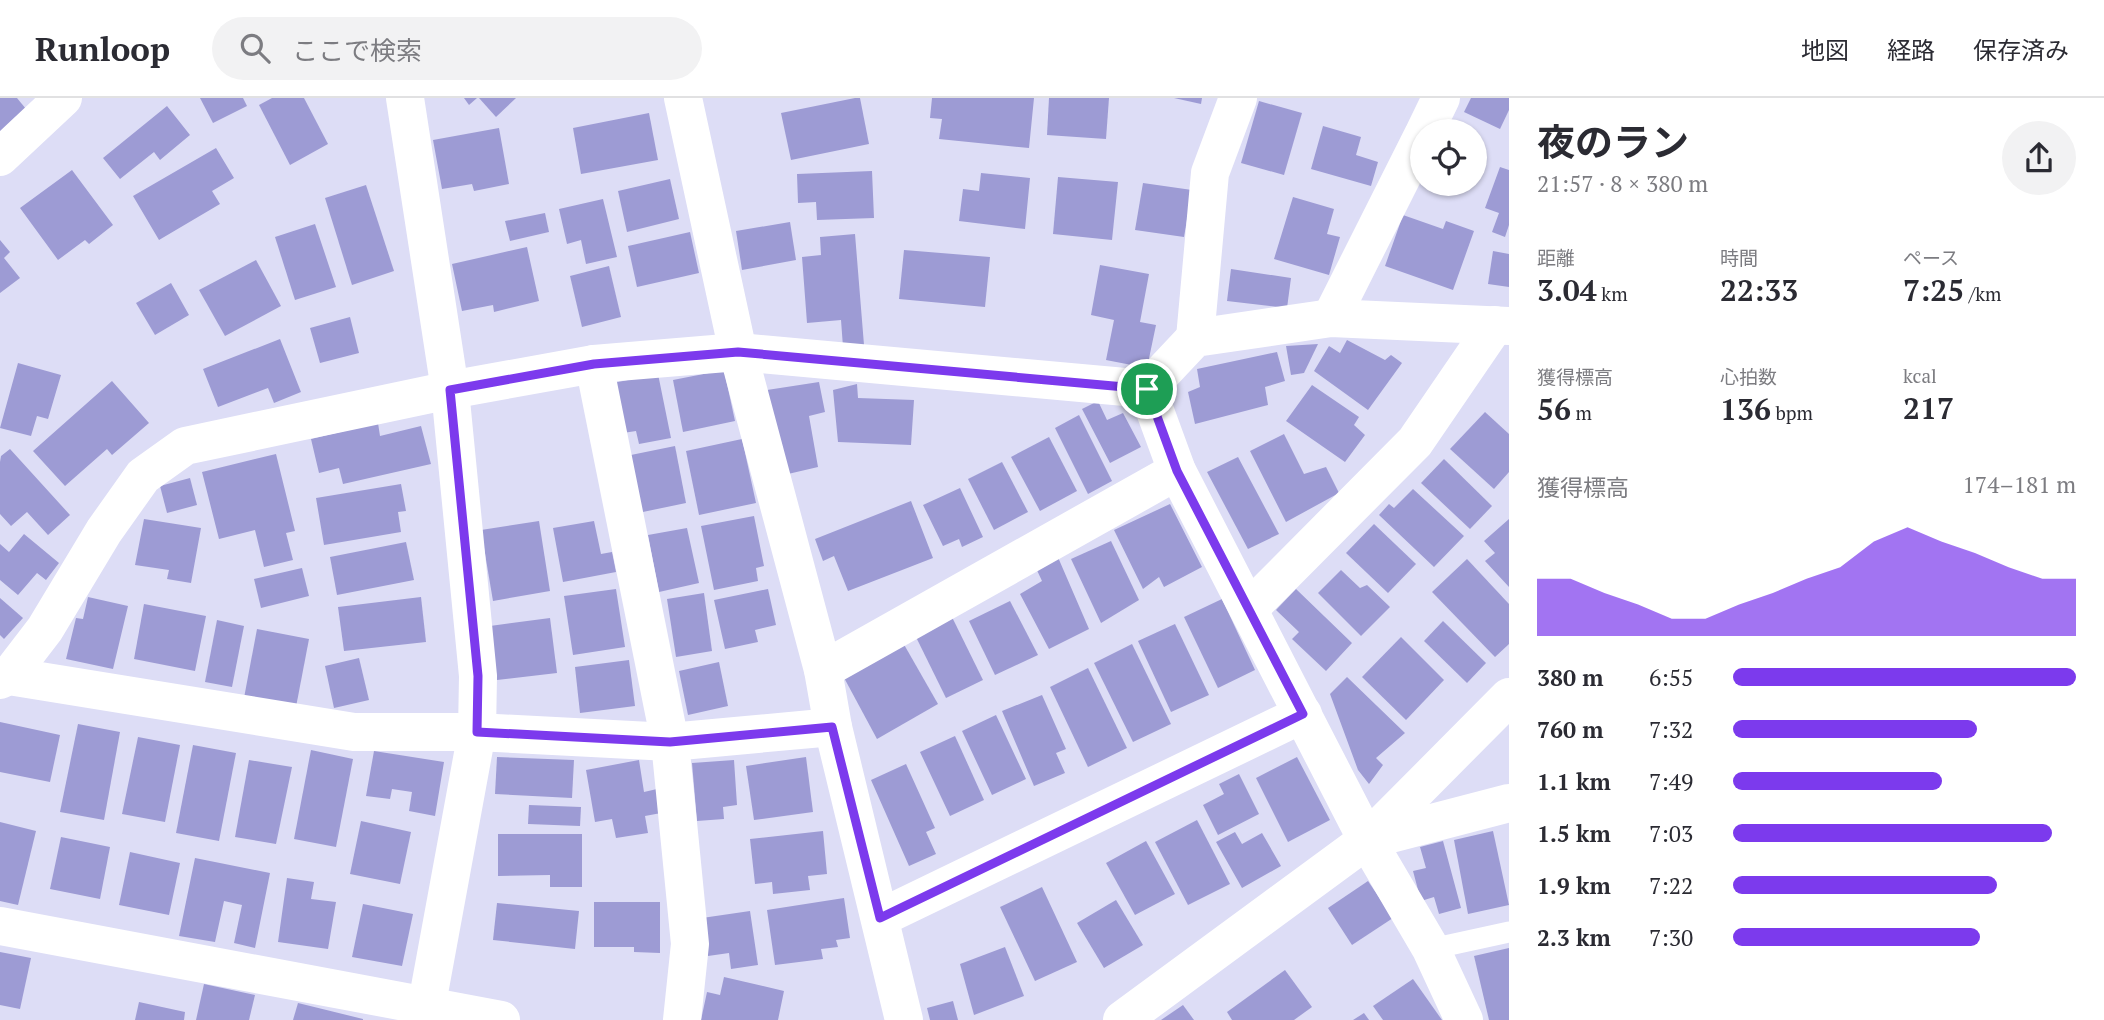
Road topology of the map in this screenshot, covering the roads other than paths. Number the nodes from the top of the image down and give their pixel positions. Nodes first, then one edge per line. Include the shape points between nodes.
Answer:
1 (63, 98) edge
2 (405, 98) edge
3 (683, 98) edge
4 (1238, 98) edge
5 (1441, 98) edge
6 (1431, 119) edge
7 (0, 157) edge
8 (1410, 161) edge
9 (1331, 318) junction
10 (1502, 326) edge
11 (1195, 338) junction
12 (738, 352) junction
13 (594, 364) junction
14 (1147, 389) junction
15 (450, 390) junction
16 (1177, 471) junction
17 (1250, 609) junction
18 (823, 670) junction
19 (5, 678) edge
20 (1509, 697) edge
21 (1303, 714) junction
22 (832, 727) junction
23 (477, 732) junction
24 (670, 742) junction
25 (1509, 803) edge
26 (1367, 840) junction
27 (880, 918) junction
28 (0, 926) edge
29 (1509, 932) edge
30 (1431, 950) junction
31 (426, 1013) edge
32 (502, 1020) edge
33 (682, 1020) edge
34 (904, 1020) edge
35 (1122, 1020) edge
36 (1464, 1020) edge

1 - 7 street
2 - 15 street
3 - 12 street
4 - 11 street via 1210,173
5 - 6 street
8 - 9 street
9 - 10 street
9 - 11 street
10 - 17 street via 1415,442
11 - 14 street
12 - 13 street
12 - 14 street
12 - 18 street
13 - 15 street
13 - 24 street
14 - 16 street
15 - 19 street via 185,446 143,476 45,629
15 - 23 street via 478,676
16 - 17 street
16 - 18 street
17 - 21 street
18 - 22 street
19 - 23 street via 354,732
20 - 26 street
21 - 26 street
21 - 27 street
22 - 24 street
22 - 27 street
23 - 24 street
23 - 31 street
24 - 33 street via 690,944
25 - 26 street
26 - 30 street
26 - 35 street
27 - 34 street
28 - 31 street
29 - 30 lane
30 - 36 street
31 - 32 street

